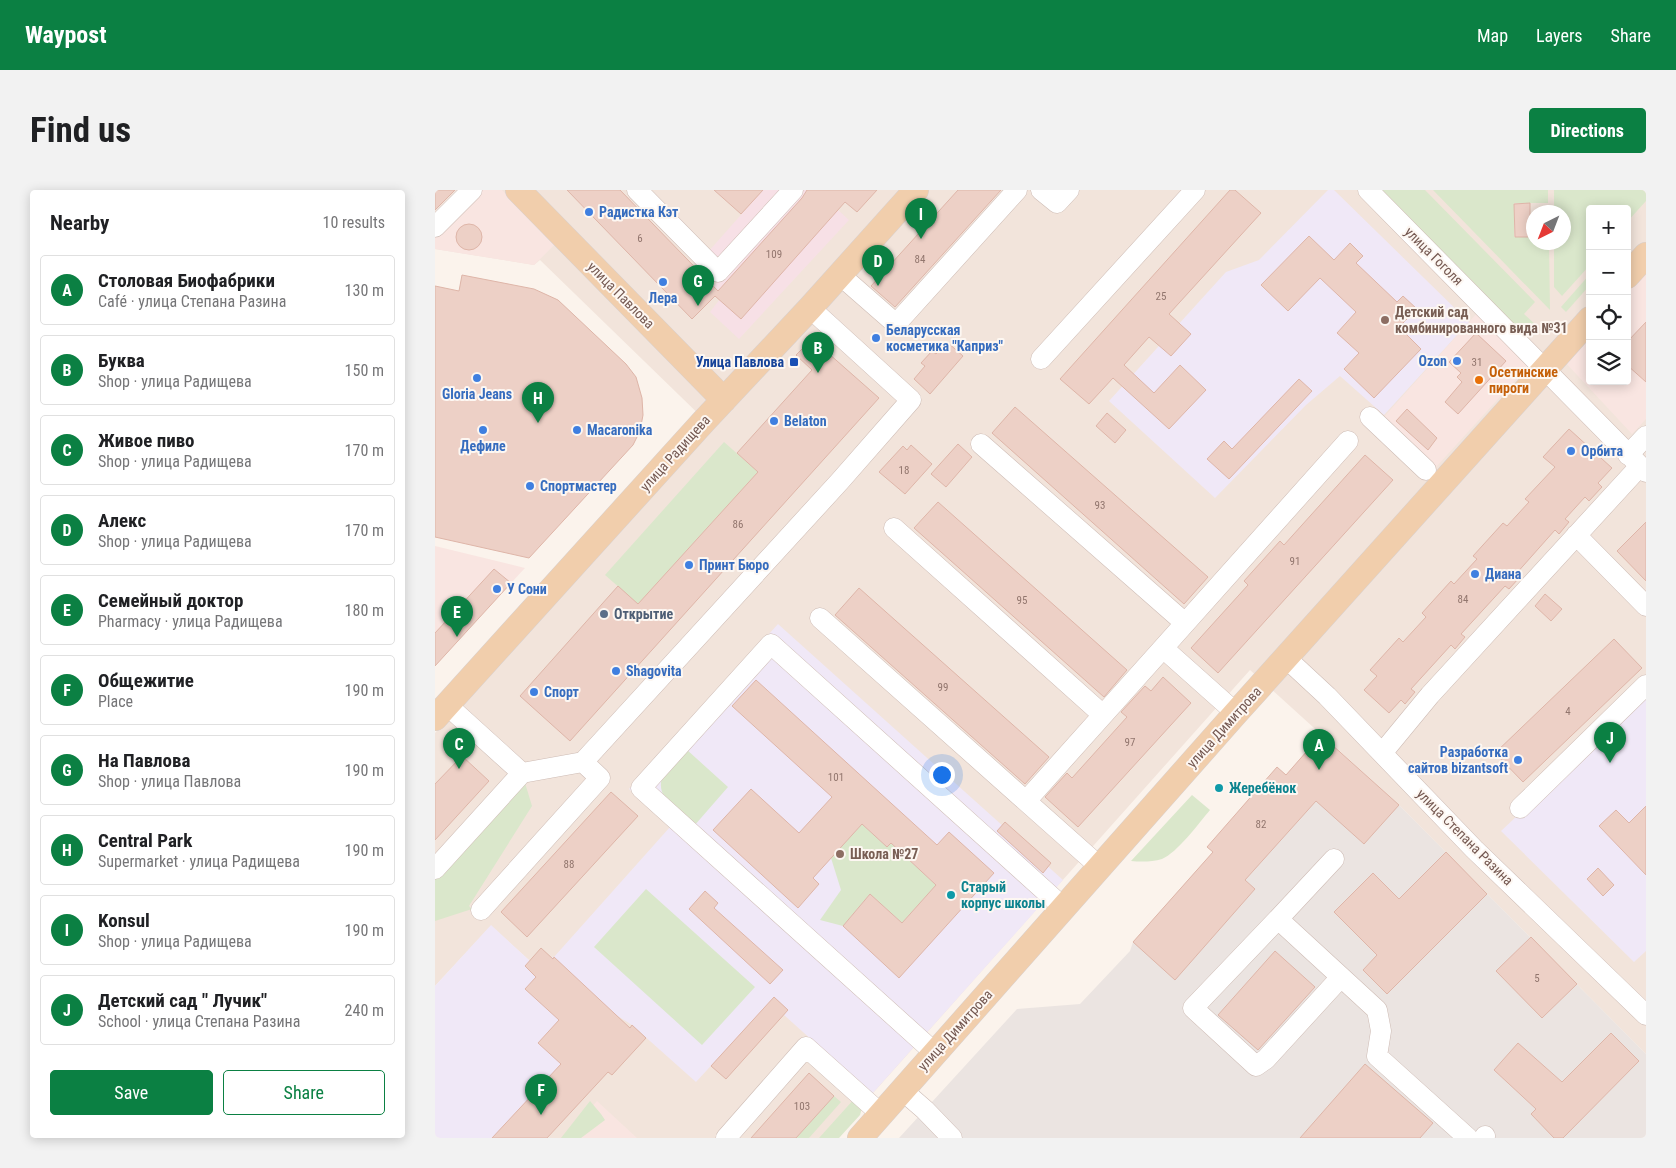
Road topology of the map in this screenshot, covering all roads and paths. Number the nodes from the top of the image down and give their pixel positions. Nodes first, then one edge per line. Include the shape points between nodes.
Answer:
1 (472, 190) edge
2 (518, 190) edge
3 (637, 190) edge
4 (793, 190) edge
5 (916, 190) edge
6 (1017, 190) edge
7 (1041, 190) edge
8 (1069, 190) edge
9 (1195, 190) edge
10 (1369, 190) edge
11 (435, 227) edge
12 (1646, 255) edge
13 (1631, 272) edge
14 (840, 275) junction
15 (810, 308) junction
16 (1586, 323) edge
17 (1041, 359) dead end
18 (1545, 369) junction
19 (724, 400) junction
20 (1370, 417) dead end
21 (1646, 436) edge
22 (1348, 441) dead end
23 (981, 444) dead end
24 (1638, 464) edge
25 (1426, 470) dead end
26 (894, 528) dead end
27 (1576, 535) junction
28 (1646, 606) edge
29 (820, 618) dead end
30 (1185, 623) junction
31 (1163, 648) junction
32 (1286, 658) junction
33 (1646, 685) edge
34 (441, 712) edge
35 (1236, 713) junction
36 (1103, 715) junction
37 (1383, 752) junction
38 (583, 762) junction
39 (522, 773) junction
40 (1026, 801) junction
41 (1519, 808) dead end
42 (1335, 859) dead end
43 (1100, 867) junction
44 (435, 869) edge
45 (1064, 908) junction
46 (481, 910) dead end
47 (1278, 919) junction
48 (1341, 977) junction
49 (1646, 1015) edge
50 (935, 1053) junction
51 (902, 1090) junction
52 (881, 1114) junction
53 (1479, 1137) edge
54 (725, 1138) edge
55 (860, 1138) edge
56 (952, 1138) edge

1 - 11 street
2 - 19 main road, улица Павлова
3 - 4 street via 718,272
5 - 14 main road, улица Радищева
6 - 14 street via 896,324
7 - 8 street via 1057,203
9 - 17 street
10 - 18 street, улица Гоголя
12 - 13 main road
14 - 15 main road, улица Радищева
15 - 19 main road, улица Радищева
15 - 38 street via 911,400
16 - 18 main road, улица Димитрова
18 - 24 street, улица Гоголя
18 - 32 main road, улица Димитрова
19 - 34 main road, улица Радищева
20 - 25 street
21 - 24 street
22 - 30 street
23 - 30 street
24 - 27 street
26 - 36 street
27 - 28 street
27 - 37 street
29 - 40 street
30 - 31 street
31 - 35 street
31 - 36 street
32 - 35 main road, улица Димитрова
32 - 37 street, улица Степана Разина
33 - 41 street
34 - 39 street
35 - 43 main road, улица Димитрова
36 - 40 street
37 - 49 street, улица Степана Разина via 1474,849
38 - 39 street
38 - 46 street via 601,778
39 - 44 street
40 - 43 street
42 - 47 street
43 - 45 main road, улица Димитрова
45 - 50 main road, улица Димитрова
45 - 50 street via 771,644 641,788
47 - 48 street
47 - 48 street via 1193,1008 1256,1066
48 - 53 street via 1377,1010 1381,1031 1377,1056
50 - 51 main road, улица Димитрова
51 - 52 main road, улица Димитрова
51 - 56 street
52 - 54 street via 806,1047
52 - 55 main road, улица Димитрова

